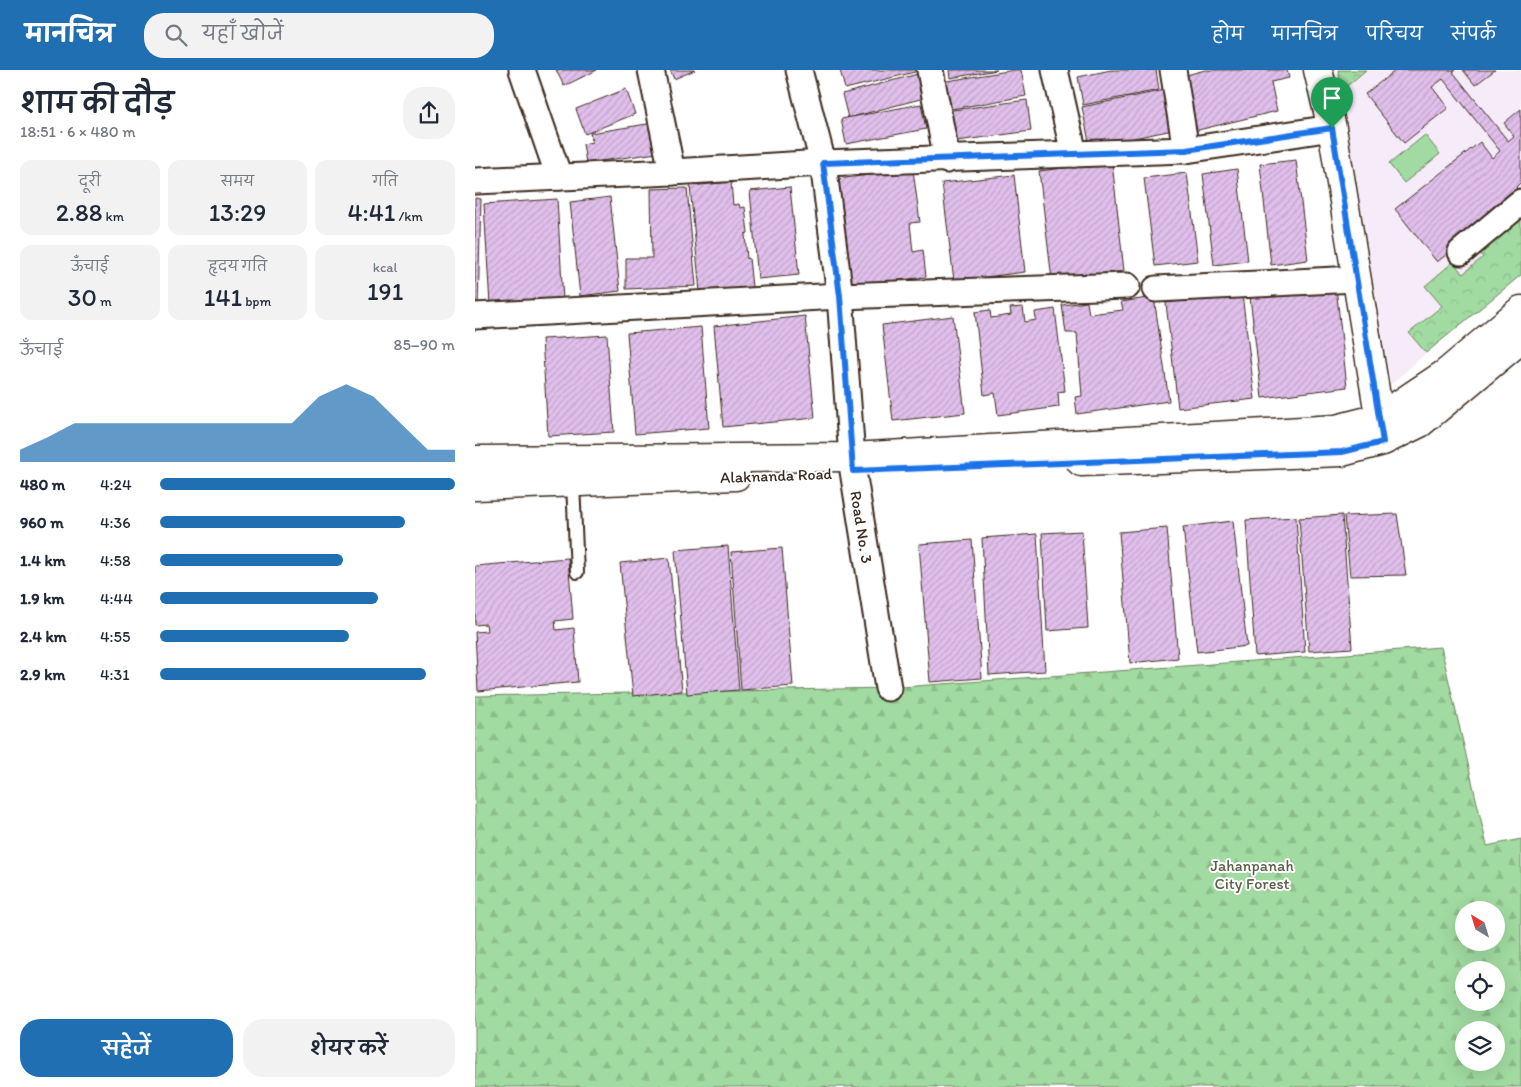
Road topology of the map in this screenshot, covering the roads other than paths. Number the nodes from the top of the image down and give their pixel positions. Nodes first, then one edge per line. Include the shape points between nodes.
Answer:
1 (521, 70) edge
2 (651, 70) edge
3 (799, 70) edge
4 (930, 70) edge
5 (1055, 70) edge
6 (1173, 70) edge
7 (1318, 70) edge
8 (1332, 128) junction
9 (1186, 150) junction
10 (1074, 154) junction
11 (947, 160) junction
12 (823, 163) junction
13 (672, 172) junction
14 (559, 177) junction
15 (475, 180) edge
16 (1521, 202) edge
17 (1461, 252) dead end
18 (1356, 280) junction
19 (1127, 286) dead end
20 (1156, 288) dead end
21 (840, 296) junction
22 (1521, 310) edge
23 (475, 316) edge
24 (1521, 339) edge
25 (1381, 430) junction
26 (475, 460) edge
27 (853, 464) junction
28 (573, 483) junction
29 (475, 486) edge
30 (577, 572) dead end
31 (888, 688) dead end

1 - 14 street
2 - 13 street
3 - 12 street, Road No. 3
4 - 11 street
5 - 10 street
6 - 9 street
7 - 8 street
8 - 9 street
8 - 18 street
9 - 10 street
10 - 11 street
11 - 12 street
12 - 13 street
12 - 21 street, Road No. 3
13 - 14 street
14 - 15 street
16 - 17 street
18 - 20 street
18 - 25 street
19 - 21 street
21 - 23 street
21 - 27 street, Road No. 3
22 - 25 street
24 - 25 street via 1420,423
25 - 27 street via 1336,428
26 - 27 street
27 - 28 street, Alaknanda Road
27 - 31 street, Road No. 3
28 - 29 street, Alaknanda Road
28 - 30 lane

